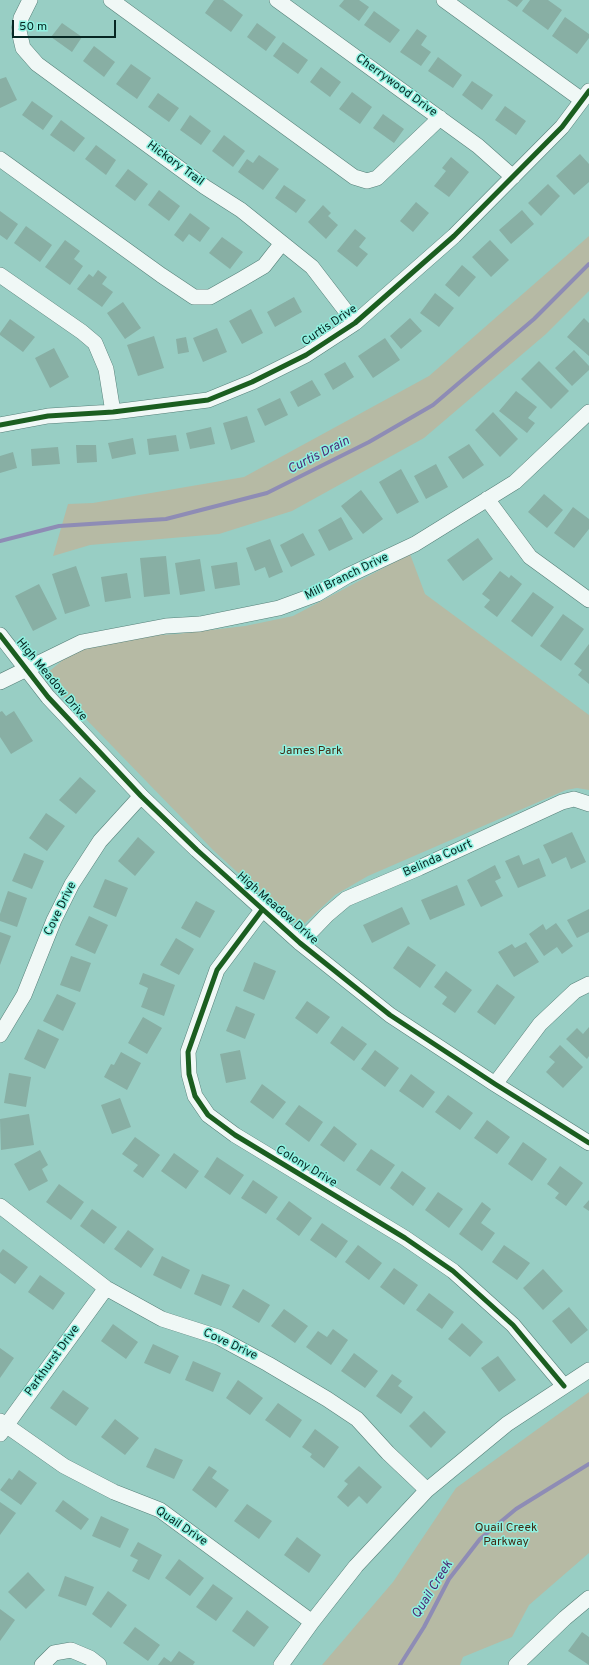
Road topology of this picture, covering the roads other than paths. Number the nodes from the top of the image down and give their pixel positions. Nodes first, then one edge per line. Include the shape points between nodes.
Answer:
1 (30, 0) edge
2 (111, 0) edge
3 (277, 0) edge
4 (444, 0) edge
5 (586, 95) edge
6 (440, 118) junction
7 (0, 159) edge
8 (513, 177) junction
9 (282, 243) junction
10 (0, 275) edge
11 (355, 323) junction
12 (113, 412) junction
13 (589, 412) edge
14 (0, 425) edge
15 (487, 499) junction
16 (589, 600) edge
17 (0, 635) edge
18 (26, 670) junction
19 (0, 682) edge
20 (142, 796) junction
21 (589, 804) edge
22 (262, 910) junction
23 (300, 944) junction
24 (589, 984) edge
25 (0, 1035) edge
26 (495, 1084) junction
27 (589, 1143) edge
28 (0, 1206) edge
29 (106, 1288) junction
30 (589, 1370) edge
31 (564, 1386) junction
32 (2, 1427) edge
33 (427, 1490) junction
34 (589, 1598) edge
35 (312, 1622) junction
36 (525, 1662) edge
37 (42, 1665) edge
38 (99, 1665) edge
39 (281, 1665) edge

1 - 9 street, Hickory Trail via 21,18 19,31 24,48 36,64 205,187 241,210
2 - 6 street via 354,177 367,181 377,178
3 - 6 street, Cherrywood Drive
4 - 5 street
5 - 8 street, Curtis Drive via 562,127
6 - 8 street, Cherrywood Drive via 478,146
7 - 9 street via 194,297 210,297 264,266
8 - 11 street, Curtis Drive via 454,236
9 - 11 street, Hickory Trail via 312,267
10 - 12 street via 95,343 106,370
11 - 12 street, Curtis Drive via 306,355 252,382 208,400
12 - 14 street, Curtis Drive via 48,416
13 - 15 street, Mill Branch Drive via 515,482
15 - 16 street via 530,557
15 - 18 street, Mill Branch Drive via 415,544 347,576 317,594 278,608 200,624 166,626 82,642
17 - 18 street, High Meadow Drive
18 - 19 street, Mill Branch Drive
18 - 20 street, High Meadow Drive via 48,697
20 - 22 street, High Meadow Drive
20 - 25 street, Cove Drive via 100,842 72,884 54,920 24,995
21 - 23 street, Belinda Court via 574,799 562,802 346,899
22 - 23 street, High Meadow Drive
22 - 31 street, Colony Drive via 217,970 188,1052 189,1074 195,1096 208,1115 235,1136 405,1238 453,1271 513,1325
23 - 26 street, High Meadow Drive via 390,1014
24 - 26 street via 575,991 540,1024
26 - 27 street, High Meadow Drive
28 - 29 street, Cove Drive
29 - 32 street, Parkhurst Drive
29 - 33 street, Cove Drive via 162,1319 218,1337 327,1399 357,1419
30 - 31 street
31 - 33 street via 507,1424
32 - 35 street, Quail Drive via 64,1466 114,1492 160,1510
33 - 35 street via 356,1566
34 - 36 street via 565,1618
35 - 39 street
37 - 38 street via 54,1653 71,1650

